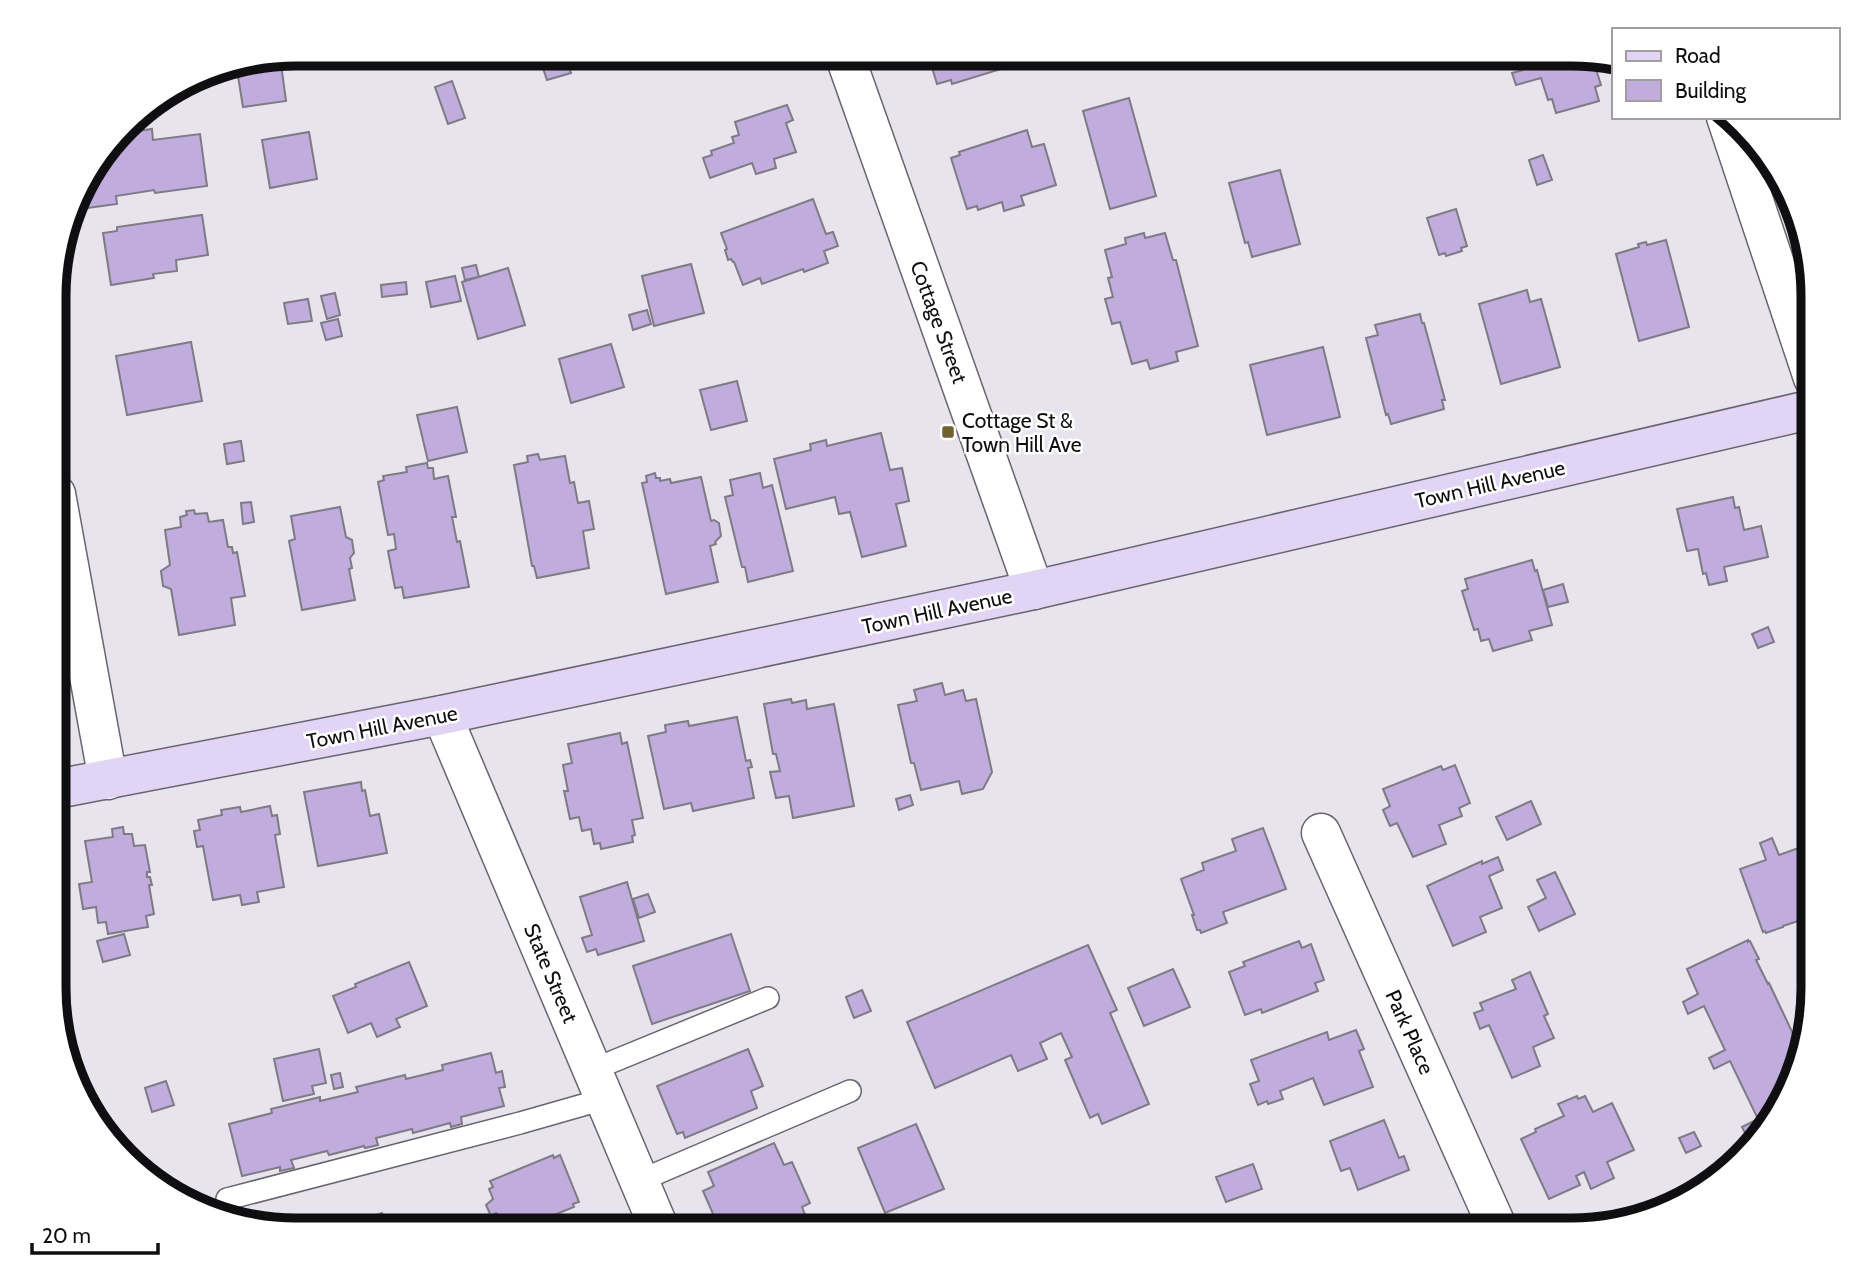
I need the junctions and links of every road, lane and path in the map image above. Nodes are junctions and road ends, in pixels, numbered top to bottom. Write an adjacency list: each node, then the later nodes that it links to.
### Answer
1 (848, 66): 6 (street, Cottage Street)
2 (1731, 132): 3 (street)
3 (1801, 341)
4 (1801, 412): 6 (street, Town Hill Avenue)
5 (66, 551): 8 (street)
6 (1034, 590): 7 (street, Town Hill Avenue)
7 (442, 715): 8 (street, Town Hill Avenue); 12 (street, State Street)
8 (108, 780): 9 (street, Town Hill Avenue)
9 (67, 787)
10 (1321, 834): 17 (street, Park Place)
11 (768, 998): 12 (lane)
12 (598, 1084): 14 (street, State Street); 15 (lane)
13 (850, 1091): 14 (lane)
14 (639, 1181): 16 (street, State Street)
15 (227, 1199)
16 (655, 1218)
17 (1493, 1218)

